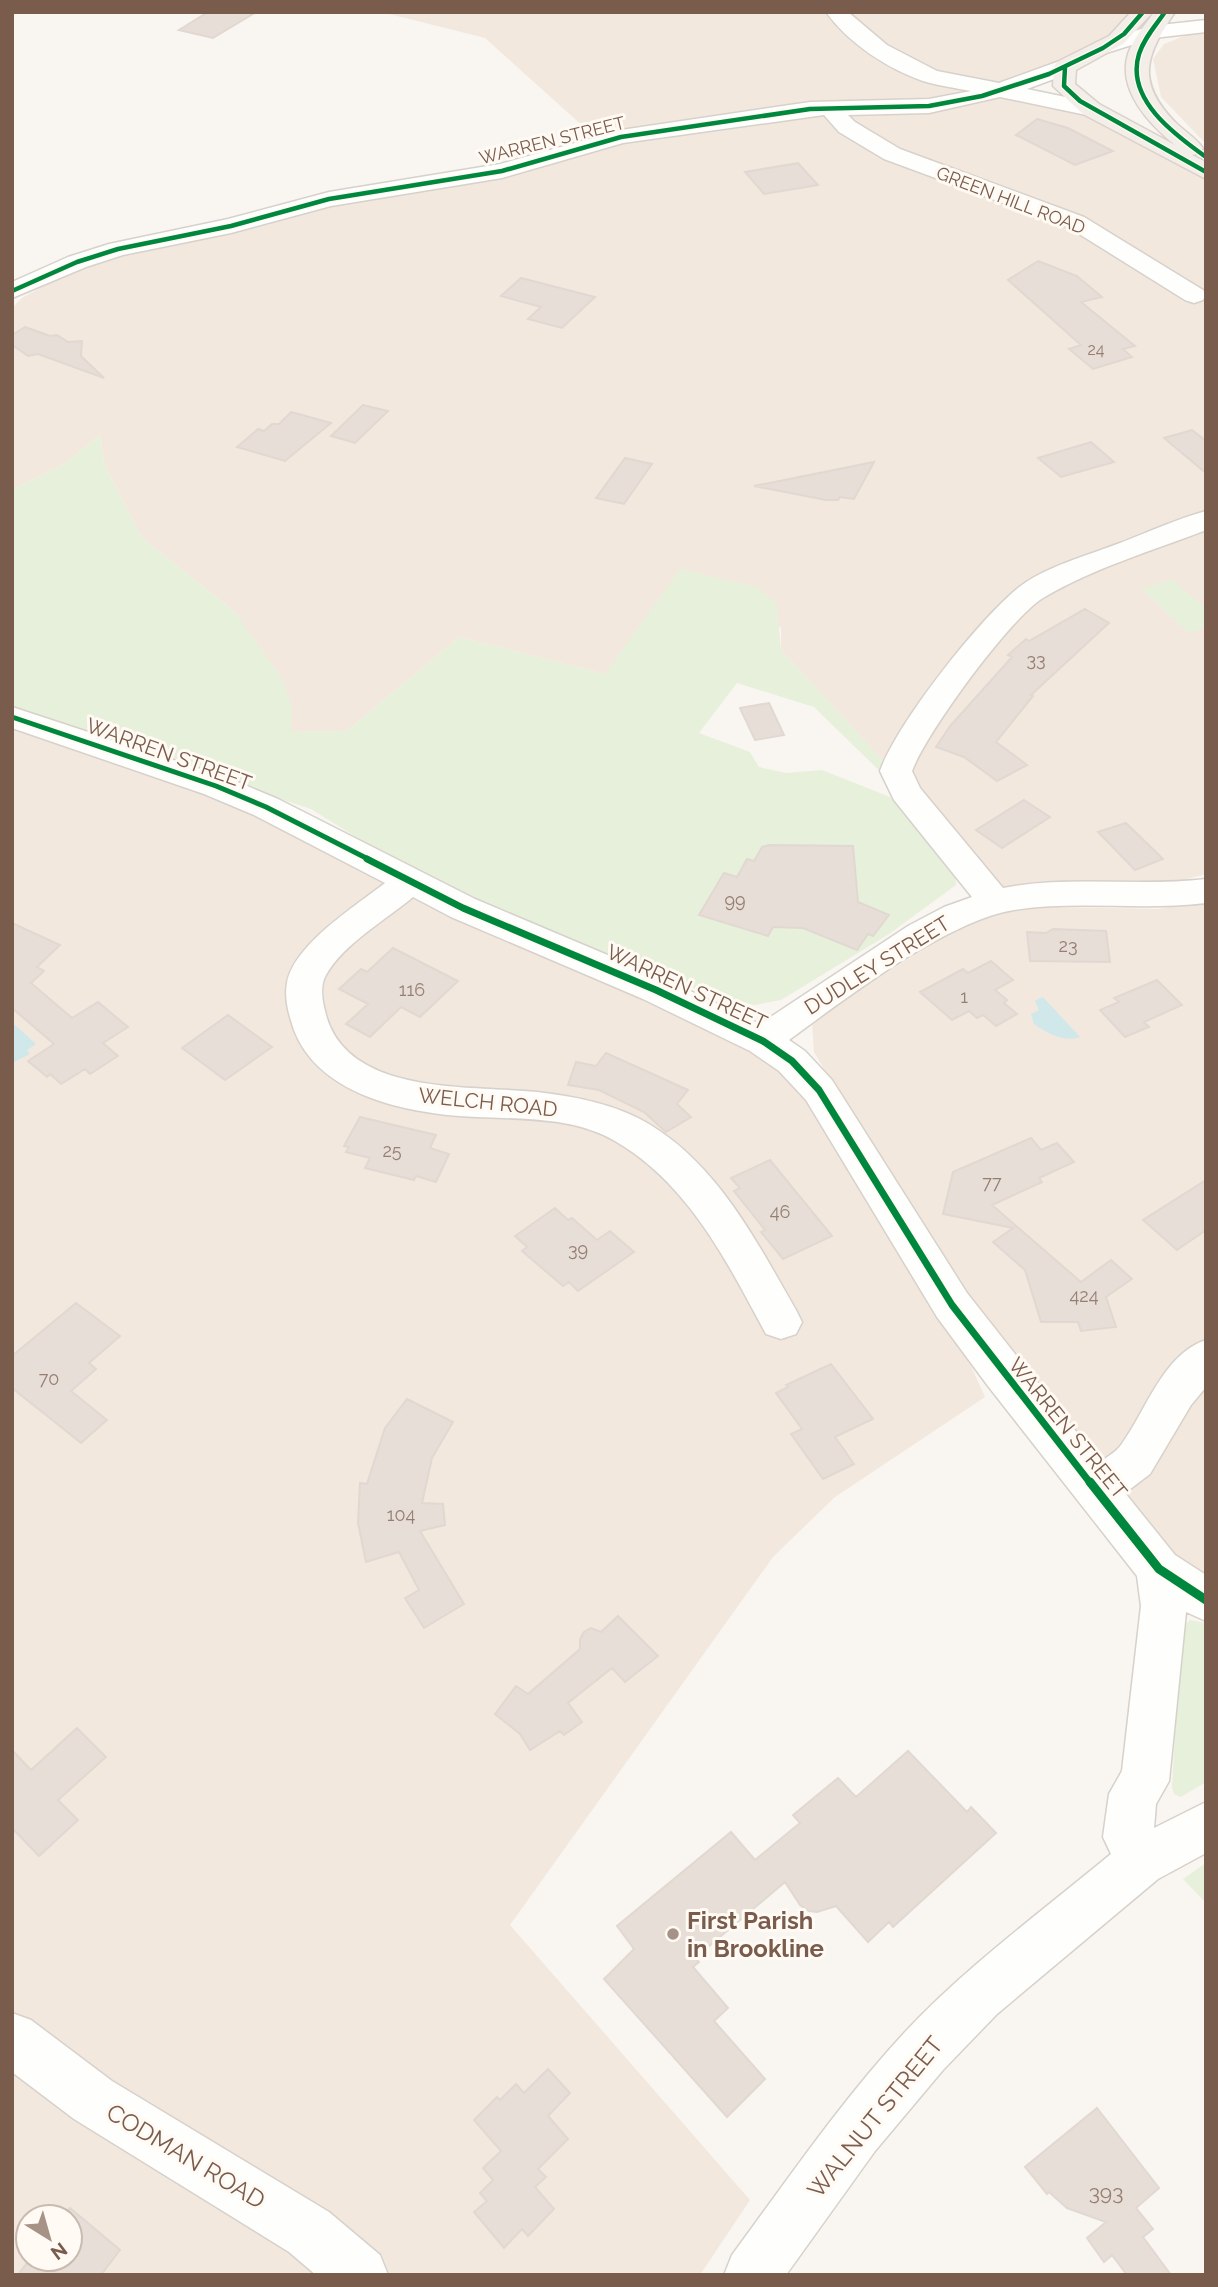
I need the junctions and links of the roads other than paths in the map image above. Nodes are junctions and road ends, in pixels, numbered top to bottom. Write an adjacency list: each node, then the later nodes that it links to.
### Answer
1 (836, 12): 8 (street)
2 (1165, 12): 3 (main road)
3 (1147, 22): 4 (street); 5 (street); 7 (main road)
4 (1206, 26)
5 (1095, 52): 6 (main road); 7 (main road)
6 (1065, 67): 8 (street, WARREN STREET); 11 (main road)
7 (1138, 71): 10 (main road)
8 (998, 91): 9 (street, WARREN STREET); 11 (street)
9 (829, 107): 14 (street, WARREN STREET); 15 (street, GREEN HILL ROAD)
10 (1153, 110): 11 (main road); 12 (main road)
11 (1099, 113): 13 (main road)
12 (1206, 157)
13 (1206, 172)
14 (12, 291)
15 (1194, 295)
16 (1206, 520): 20 (street)
17 (12, 717): 18 (street, WARREN STREET)
18 (408, 883): 21 (street, WARREN STREET); 22 (street, WELCH ROAD)
19 (1201, 898): 20 (street, DUDLEY STREET)
20 (995, 902): 21 (street, DUDLEY STREET)
21 (763, 1041): 24 (street, WARREN STREET)
22 (781, 1322)
23 (1206, 1357): 24 (street)
24 (1096, 1489): 25 (street, WARREN STREET)
25 (1158, 1569): 26 (street, WARREN STREET); 28 (street, WALNUT STREET)
26 (1206, 1600)
27 (1206, 1826): 28 (street, WALNUT STREET)
28 (1140, 1863): 31 (street, WALNUT STREET)
29 (12, 2039): 30 (street, CODMAN ROAD)
30 (360, 2275)
31 (752, 2275)

